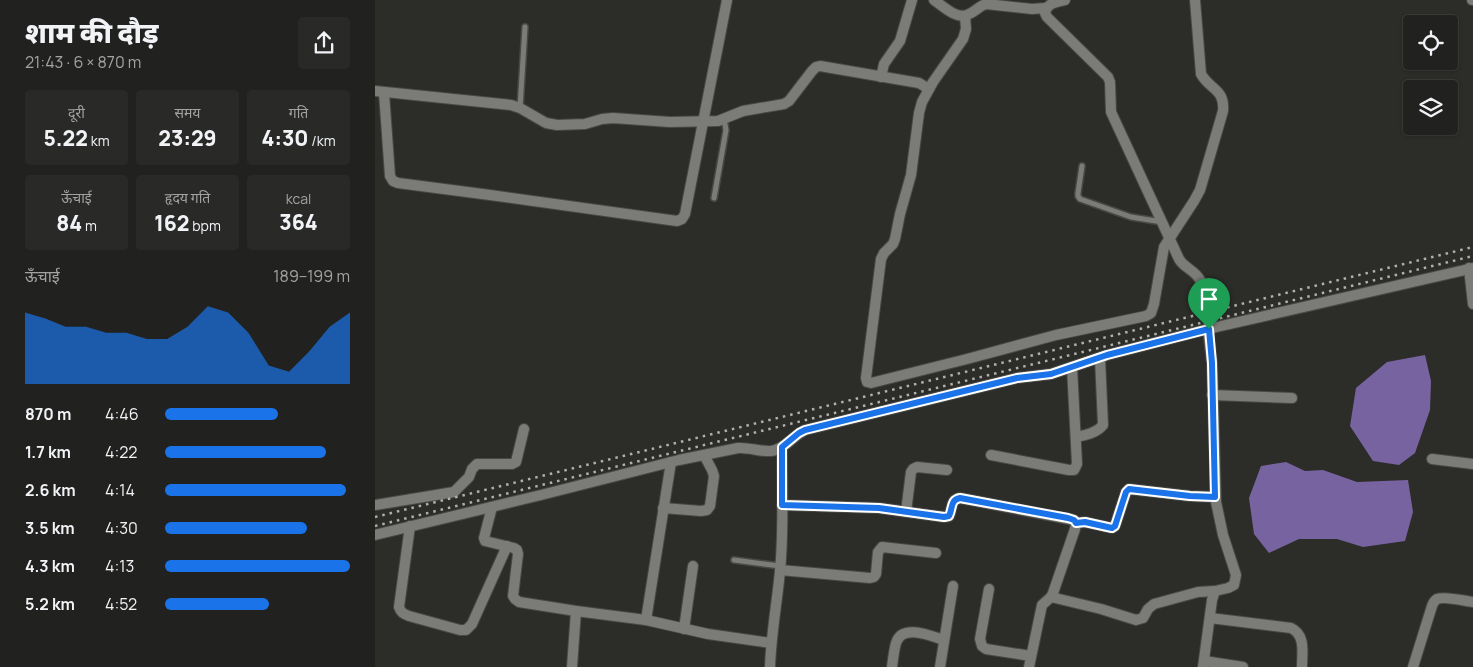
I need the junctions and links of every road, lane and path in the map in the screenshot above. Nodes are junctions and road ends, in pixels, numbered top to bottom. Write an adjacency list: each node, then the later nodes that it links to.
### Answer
1 (727, 0): 15 (street)
2 (911, 0): 10 (street)
3 (934, 0): 8 (street)
4 (1065, 0): 7 (street)
5 (1195, 0): 19 (street)
6 (980, 3): 7 (street); 8 (street)
7 (1045, 8): 18 (street)
8 (965, 16): 11 (street)
9 (525, 27): 13 (lane)
10 (881, 77): 11 (street); 14 (street)
11 (929, 89): 19 (street)
12 (380, 92): 13 (street); 15 (street)
13 (520, 108): 15 (street)
14 (724, 119): 15 (street); 17 (lane)
15 (702, 122)
16 (1082, 166): 18 (lane)
17 (714, 198)
18 (1162, 222): 19 (street)
19 (1169, 238): 22 (street)
20 (1471, 268): 21 (street); 22 (street)
21 (1473, 304)
22 (1209, 329): 23 (street); 25 (street)
23 (1100, 358): 24 (street); 28 (street)
24 (1072, 367): 28 (street); 29 (street)
25 (1213, 394): 26 (street); 36 (street)
26 (1292, 398)
27 (524, 429): 37 (street)
28 (1076, 437): 31 (street)
29 (782, 447): 30 (street); 38 (street)
30 (704, 455): 33 (street); 40 (street)
31 (991, 455)
32 (1433, 459): 34 (street)
33 (671, 462): 39 (street); 40 (street)
34 (1473, 464)
35 (947, 470): 41 (street)
36 (1215, 497): 42 (street); 52 (street)
37 (375, 505)
38 (782, 505): 41 (street); 49 (street)
39 (491, 507): 43 (street); 45 (street)
40 (663, 508): 57 (street)
41 (906, 512): 42 (street)
42 (1076, 523): 53 (street)
43 (410, 526): 44 (street); 45 (street)
44 (375, 535)
45 (507, 546): 55 (street)
46 (936, 553): 49 (street)
47 (734, 560): 49 (lane)
48 (693, 566): 58 (street)
49 (780, 568): 60 (street)
50 (953, 586): 59 (street)
51 (989, 589): 61 (street)
52 (1215, 591): 53 (street); 56 (street)
53 (1051, 597): 61 (street)
54 (1473, 602): 69 (street)
55 (576, 611): 57 (street); 63 (street)
56 (1210, 618): 62 (street); 68 (street)
57 (646, 620): 58 (street)
58 (684, 629): 60 (street)
59 (944, 640): 65 (street); 66 (street)
60 (771, 642): 64 (street)
61 (1030, 662)
62 (1203, 664): 67 (street)
63 (572, 667)
64 (770, 667)
65 (892, 667)
66 (940, 667)
67 (1243, 667)
68 (1302, 667)
69 (1413, 667)

